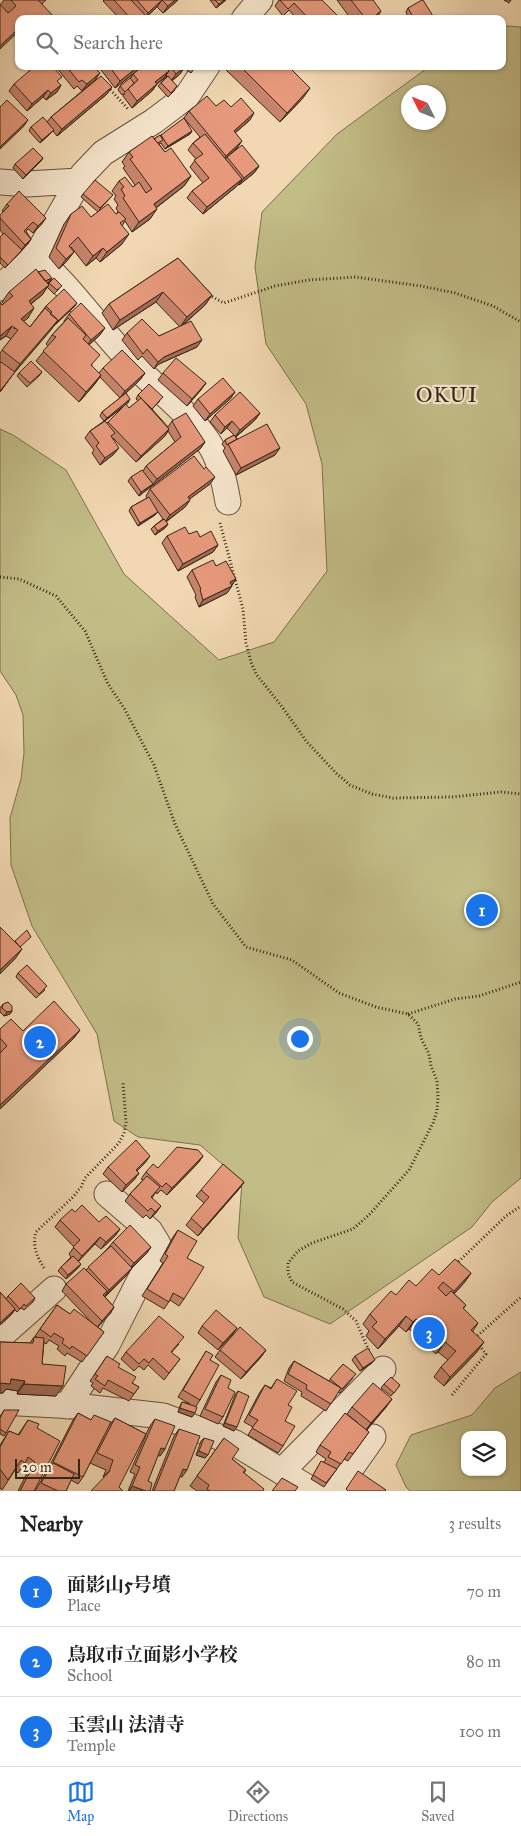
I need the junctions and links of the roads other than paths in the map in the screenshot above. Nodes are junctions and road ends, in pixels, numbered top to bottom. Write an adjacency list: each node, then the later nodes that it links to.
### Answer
1 (260, 0): 2 (street)
2 (247, 15)
3 (203, 70): 4 (street)
4 (79, 181): 5 (street); 6 (street)
5 (0, 182)
6 (35, 256): 7 (street); 8 (street)
7 (0, 288)
8 (228, 502)
9 (107, 1194): 14 (street)
10 (54, 1289): 11 (street)
11 (0, 1337)
12 (383, 1369): 16 (street)
13 (0, 1402): 14 (street)
14 (67, 1406): 16 (street)
15 (373, 1437): 18 (street)
16 (282, 1471): 17 (street)
17 (313, 1491)
18 (335, 1491)

